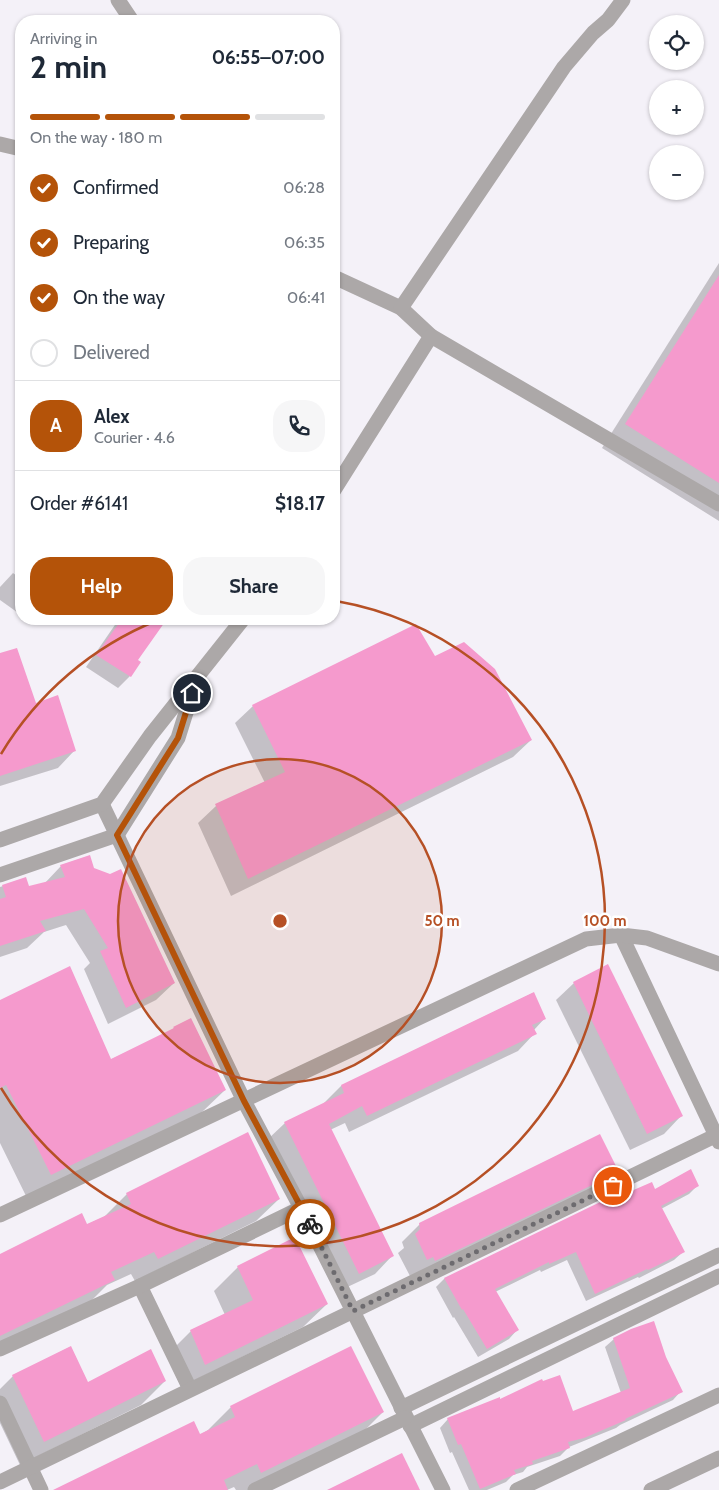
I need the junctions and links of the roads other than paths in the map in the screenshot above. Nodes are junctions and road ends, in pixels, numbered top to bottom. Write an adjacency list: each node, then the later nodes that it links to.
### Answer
1 (118, 0): 3 (street)
2 (623, 0): 7 (street)
3 (128, 15)
4 (0, 144): 5 (street)
5 (15, 148)
6 (340, 280): 7 (street)
7 (402, 308): 8 (street)
8 (431, 336): 9 (street); 10 (street)
9 (340, 480)
10 (719, 504)
11 (238, 625): 12 (street)
12 (197, 679): 13 (street); 14 (street)
13 (102, 804): 14 (street); 15 (street)
14 (117, 835): 16 (street); 19 (street)
15 (0, 840)
16 (0, 875)
17 (621, 935): 18 (street); 19 (street); 20 (street)
18 (719, 964)
19 (244, 1101): 21 (street); 22 (street)
20 (718, 1137): 26 (street)
21 (301, 1208): 25 (street); 26 (street)
22 (0, 1215)
23 (719, 1255): 31 (street)
24 (719, 1276): 31 (street)
25 (140, 1286): 27 (street); 28 (street)
26 (353, 1311): 28 (street); 31 (street)
27 (0, 1349)
28 (190, 1389): 33 (street)
29 (719, 1395): 38 (street)
30 (0, 1403): 33 (street)
31 (405, 1417): 36 (street); 37 (street)
32 (719, 1458): 39 (street)
33 (31, 1468): 34 (street); 35 (street)
34 (0, 1482)
35 (41, 1490)
36 (255, 1490)
37 (443, 1490)
38 (517, 1490)
39 (651, 1490)

